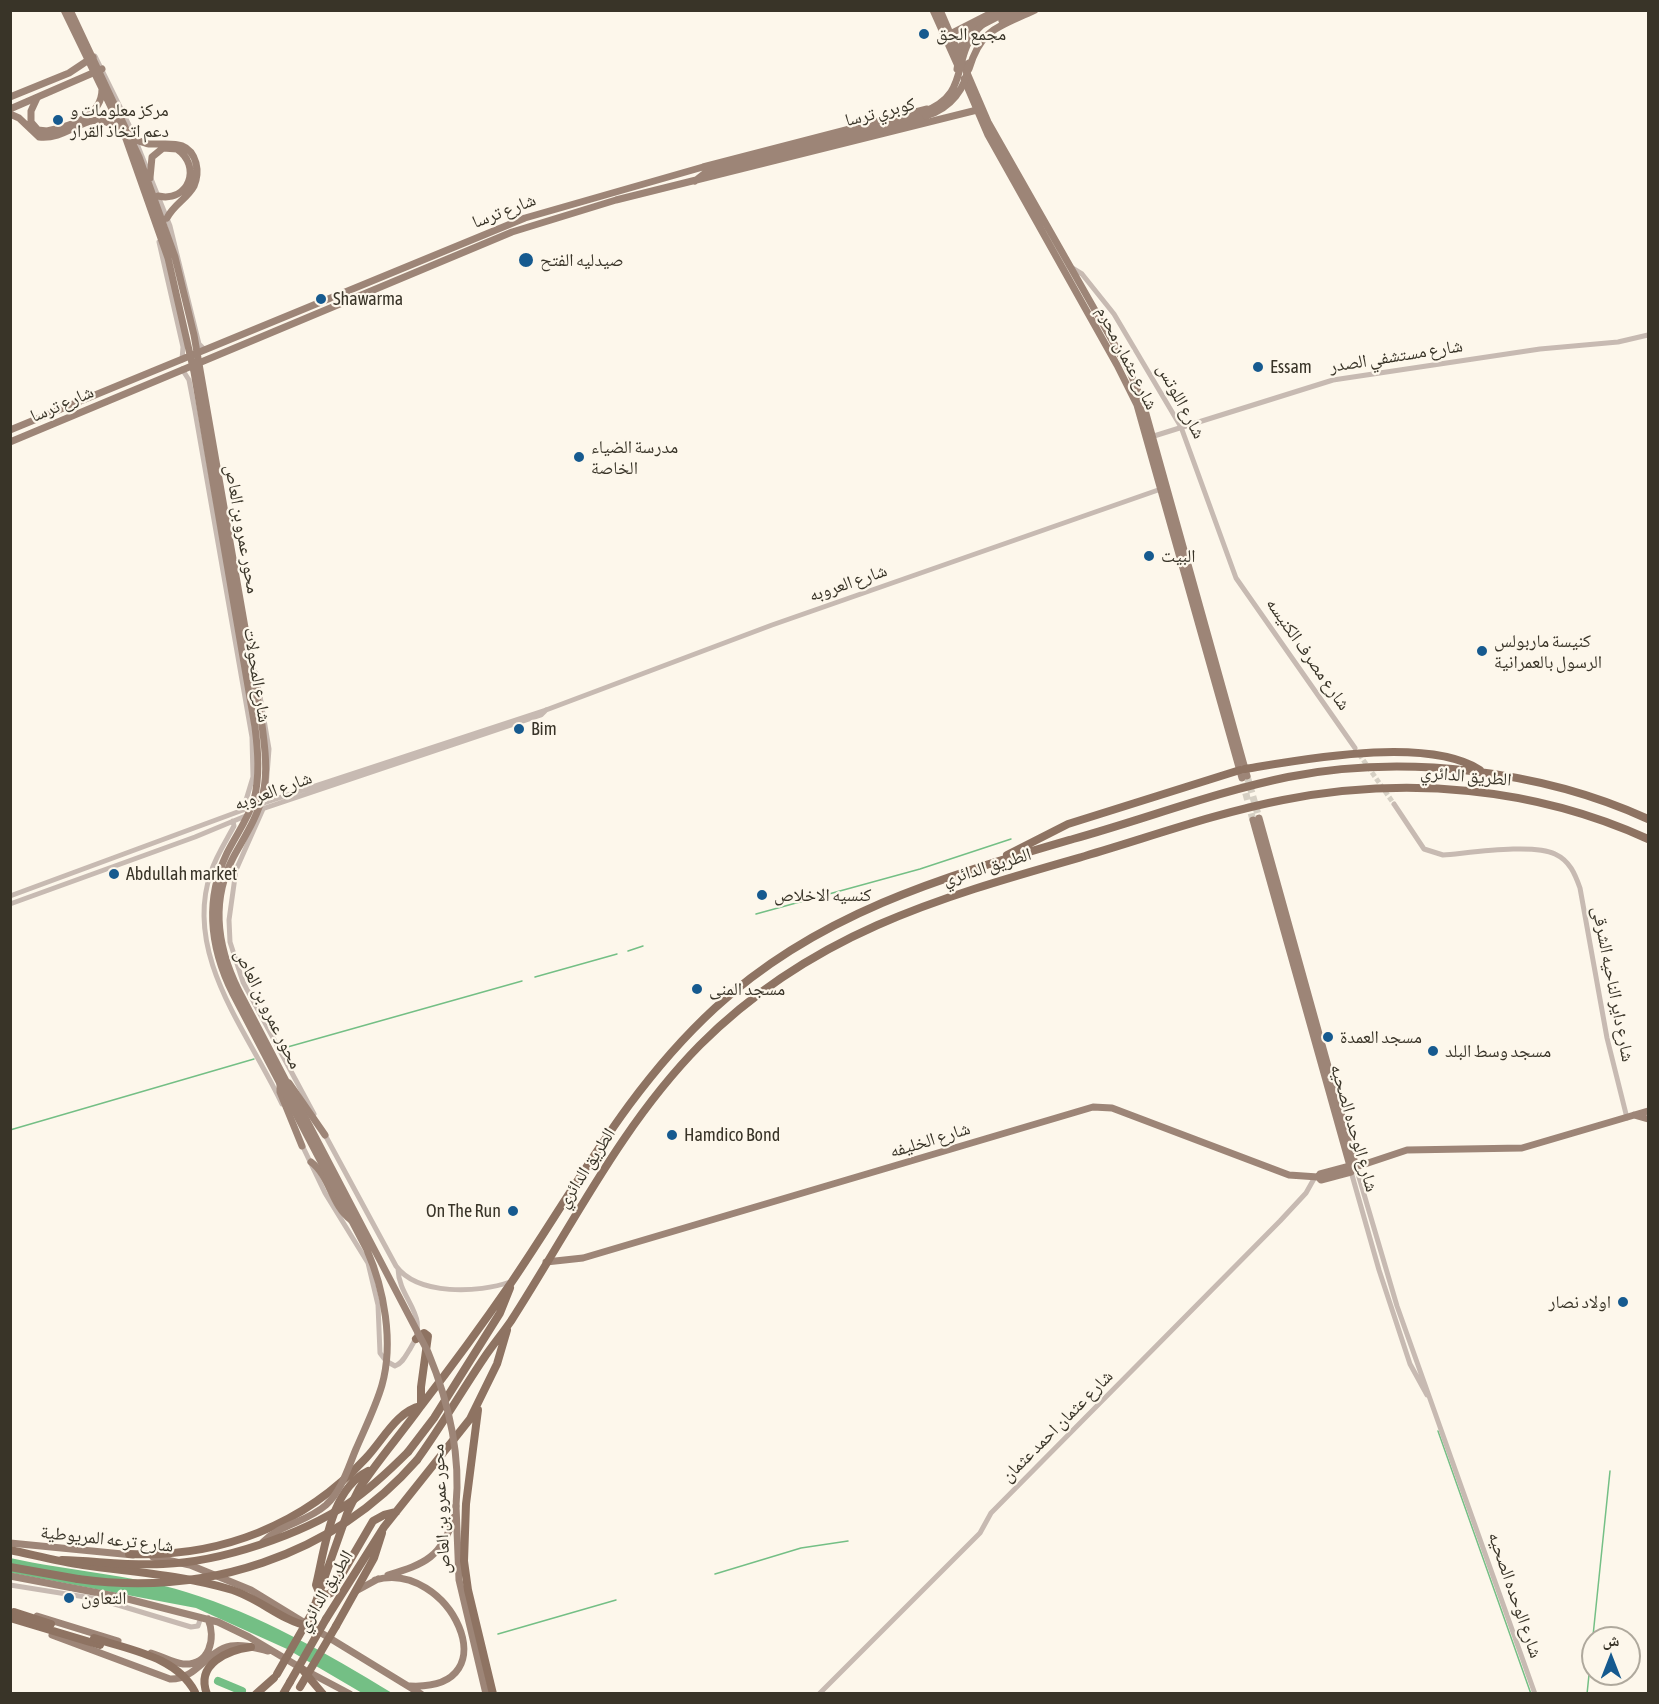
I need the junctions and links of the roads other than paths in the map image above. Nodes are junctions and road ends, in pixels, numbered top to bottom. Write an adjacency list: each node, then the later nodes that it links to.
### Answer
1 (64, 10): 17 (main road, محور عمرو بن العاص, bridge)
2 (70, 10): 24 (main road, محور عمرو بن العاص, bridge)
3 (933, 10): 10 (main road, شارع عثمان محرم)
4 (940, 10): 10 (main road, شارع عثمان محرم)
5 (997, 10): 9 (main road)
6 (1011, 10): 9 (main road, كوبري ترسا)
7 (1023, 10): 9 (main road, كوبري ترسا)
8 (1035, 10): 16 (main road)
9 (982, 25): 10 (main road); 11 (main road, شارع ترسا); 23 (main road, كوبري ترسا, bridge)
10 (948, 35): 11 (main road, شارع عثمان محرم); 13 (main road, شارع عثمان محرم)
11 (959, 55): 13 (main road, شارع ترسا); 16 (main road, شارع عثمان محرم)
12 (95, 56): 14 (street); 18 (main road)
13 (958, 65): 21 (main road, شارع عثمان محرم); 25 (main road, شارع ترسا)
14 (102, 69): 15 (main road); 28 (street)
15 (93, 73): 19 (main road); 37 (street)
16 (968, 74): 34 (main road, شارع عثمان محرم)
17 (102, 86): 19 (main road, bridge); 24 (main road, محور عمرو بن العاص, bridge)
18 (10, 97)
19 (37, 98): 20 (main road)
20 (10, 109)
21 (977, 110): 26 (main road, شارع ترسا); 34 (main road, شارع عثمان محرم)
22 (10, 114): 24 (main road, bridge)
23 (924, 114): 25 (main road, كوبري ترسا); 26 (main road, كوبري ترسا)
24 (128, 137): 27 (main road, محور عمرو بن العاص, bridge); 32 (main road, bridge); 71 (main road, محور عمرو بن العاص, bridge)
25 (806, 139): 29 (main road, شارع ترسا)
26 (695, 181): 30 (main road, شارع ترسا)
27 (150, 184): 28 (main road, bridge); 71 (main road, محور عمرو بن العاص, bridge)
28 (158, 196): 32 (street)
29 (564, 206): 30 (main road); 31 (main road, شارع ترسا)
30 (568, 215): 33 (main road, شارع ترسا)
31 (532, 216): 33 (main road); 38 (main road, شارع ترسا)
32 (167, 218): 36 (street)
33 (537, 224): 40 (main road, شارع ترسا)
34 (1065, 266): 44 (street, شارع اللوتس); 46 (main road, شارع عثمان محرم); 48 (main road, شارع عثمان محرم)
35 (1648, 335): 44 (street, شارع مستشفي الصدر)
36 (199, 342): 37 (street); 38 (street)
37 (183, 347): 39 (street)
38 (205, 350): 39 (main road, شارع ترسا)
39 (182, 360): 45 (main road, شارع ترسا)
40 (206, 360): 41 (main road, شارع ترسا); 42 (street, شارع المحولات)
41 (182, 369): 43 (street, شارع المحولات); 47 (main road, شارع ترسا)
42 (204, 375): 43 (street); 50 (street, شارع المحولات)
43 (189, 380): 51 (street, شارع المحولات)
44 (1181, 427): 46 (street, شارع مستشفي الصدر); 49 (street, شارع اللوتس)
45 (10, 430)
46 (1154, 436): 55 (main road, شارع عثمان محرم)
47 (10, 442)
48 (1161, 489): 52 (street, شارع العروبه); 55 (main road, شارع عثمان محرم)
49 (1236, 578): 53 (street, شارع مصرف الكنيسه)
50 (247, 629): 51 (street); 57 (street, شارع المحولات)
51 (235, 632): 56 (street, شارع المحولات)
52 (546, 710): 57 (street, شارع العروبه); 59 (street, شارع العروبه)
53 (1355, 748)
54 (1483, 772): 55 (highway); 62 (highway, الطريق الدائري); 68 (highway, الطريق الدائري)
55 (1244, 773): 68 (highway)
56 (248, 798): 57 (street); 60 (street, شارع المحولات)
57 (266, 799): 60 (street, شارع العروبه)
58 (1394, 804): 73 (street, شارع داير الناحيه الشرقى)
59 (263, 809): 63 (street, شارع العروبه); 64 (street)
60 (243, 810): 65 (street, شارع العروبه)
61 (1256, 819): 78 (main road, شارع الوحده الصحيه)
62 (1648, 819)
63 (234, 824): 64 (street); 67 (street, شارع العروبه); 76 (street)
64 (254, 832): 75 (street)
65 (175, 837): 67 (street); 69 (street, شارع العروبه)
66 (1648, 839): 81 (highway, الطريق الدائري)
67 (178, 844): 70 (street, شارع العروبه)
68 (999, 860): 83 (highway, الطريق الدائري)
69 (10, 896)
70 (10, 904)
71 (284, 1083): 75 (main road); 76 (main road); 80 (main road, محور عمرو بن العاص, bridge); 88 (main road, محور عمرو بن العاص, bridge)
72 (1648, 1111): 73 (main road, شارع الخليفه)
73 (1629, 1116): 74 (main road); 78 (main road, شارع الخليفه)
74 (1648, 1119)
75 (325, 1135): 82 (street)
76 (302, 1146): 77 (street)
77 (311, 1162): 80 (main road); 85 (street)
78 (1353, 1168): 79 (main road, شارع الخليفه); 126 (street, شارع الوحده الصحيه)
79 (1316, 1177): 81 (main road, شارع الخليفه); 125 (street, شارع عثمان احمد عثمان)
80 (351, 1220): 91 (main road, محور عمرو بن العاص, bridge)
81 (546, 1262): 84 (highway, الطريق الدائري)
82 (398, 1269): 83 (street); 85 (street)
83 (512, 1282): 87 (highway, الطريق الدائري); 91 (highway, الطريق الدائري, bridge)
84 (509, 1325): 86 (highway, الطريق الدائري); 96 (highway, الطريق الدائري, bridge)
85 (416, 1339): 87 (highway)
86 (481, 1399): 89 (highway, الطريق الدائري); 124 (highway)
87 (421, 1406): 94 (highway); 103 (highway, الطريق الدائري)
88 (456, 1506): 98 (main road); 123 (main road, محور عمرو بن العاص)
89 (396, 1512): 90 (highway, الطريق الدائري); 103 (highway)
90 (384, 1527): 102 (highway); 119 (highway, الطريق الدائري, bridge)
91 (263, 1542): 95 (highway, الطريق الدائري, bridge)
92 (10, 1543): 94 (main road, شارع ترعه المريوطية)
93 (10, 1550): 95 (highway, الطريق الدائري)
94 (129, 1554): 106 (main road, شارع ترعه المريوطية)
95 (62, 1560): 106 (highway, bridge)
96 (10, 1568)
97 (10, 1576): 100 (main road)
98 (375, 1581): 102 (main road); 113 (main road)
99 (10, 1585): 100 (street)
100 (66, 1590): 101 (main road)
101 (75, 1591): 105 (main road); 105 (street)
102 (356, 1591): 114 (highway, bridge)
103 (320, 1594): 111 (highway, الطريق الدائري, bridge)
104 (11, 1615): 109 (main road); 112 (main road); 115 (highway, bridge)
105 (204, 1618): 108 (main road); 109 (main road)
106 (308, 1626): 113 (main road, شارع ترعه المريوطية)
107 (251, 1647): 108 (main road); 112 (main road); 116 (highway)
108 (275, 1653): 110 (main road)
109 (178, 1663): 112 (main road)
110 (301, 1668): 120 (highway); 121 (main road)
111 (276, 1676): 117 (highway); 118 (highway, الطريق الدائري)
112 (170, 1679)
113 (408, 1686): 122 (main road, شارع ترعه المريوطية)
114 (299, 1690)
115 (194, 1693)
116 (207, 1694)
117 (256, 1694)
118 (265, 1694)
119 (283, 1694)
120 (322, 1694)
121 (350, 1694)
122 (421, 1694)
123 (486, 1694)
124 (493, 1694)
125 (819, 1694)
126 (1535, 1694)

